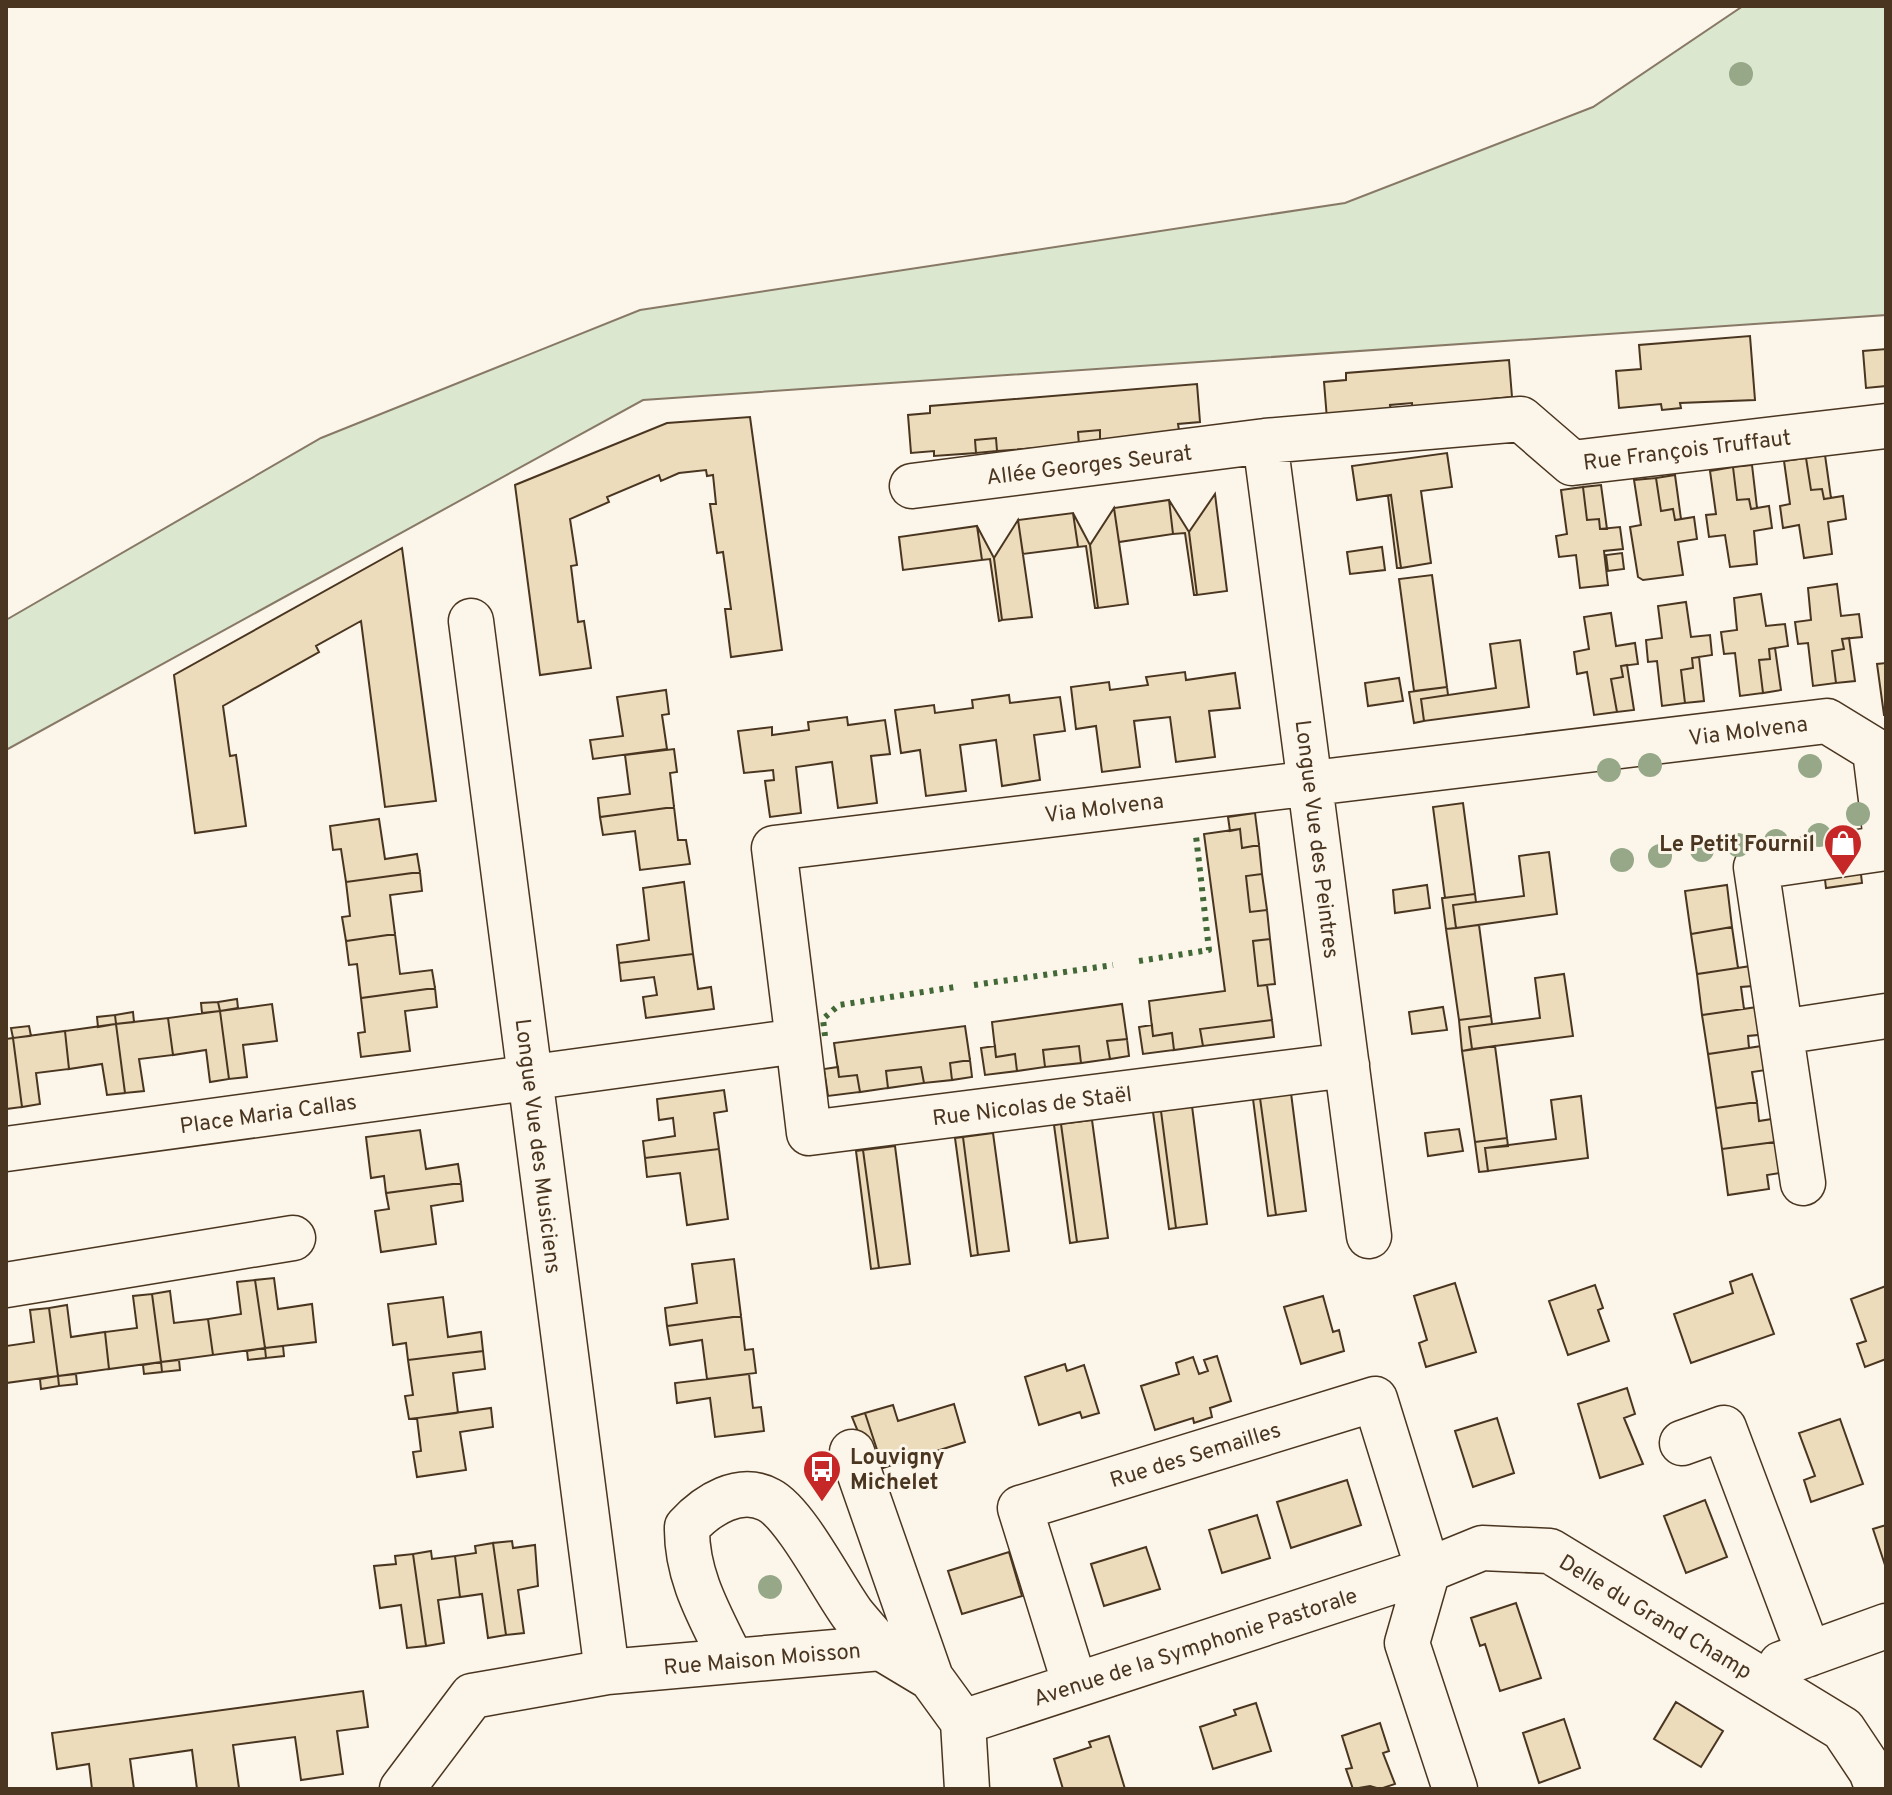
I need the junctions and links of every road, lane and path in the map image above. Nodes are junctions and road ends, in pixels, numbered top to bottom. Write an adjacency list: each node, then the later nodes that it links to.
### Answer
1 (1886, 426): 2 (street, Rue François Truffaut)
2 (1265, 441): 3 (street, Allée Georges Seurat); 6 (street, Longue Vue des Peintres)
3 (912, 486)
4 (471, 621): 13 (street, Longue Vue des Musiciens)
5 (1881, 754): 6 (street, Via Molvena); 7 (street)
6 (1310, 782): 11 (street, Via Molvena); 12 (street, Longue Vue des Peintres)
7 (1886, 840)
8 (1886, 848): 10 (street)
9 (1886, 1016): 10 (street)
10 (1781, 1032): 15 (street)
11 (798, 1041): 12 (street, Rue Nicolas de Staël); 13 (street)
12 (1347, 1065): 16 (street, Longue Vue des Peintres)
13 (531, 1077): 14 (street, Place Maria Callas); 26 (street, Longue Vue des Musiciens)
14 (6, 1149)
15 (1803, 1183)
16 (1369, 1236)
17 (293, 1238): 18 (street)
18 (6, 1284)
19 (1682, 1443): 24 (street)
20 (852, 1452): 28 (street)
21 (1428, 1570): 27 (street, Delle du Grand Champ); 29 (street, Avenue de la Symphonie Pastorale); 29 (street, Rue des Semailles); 33 (street)
22 (1886, 1626): 24 (street)
23 (881, 1648): 25 (street, Rue Maison Moisson); 25 (street); 28 (street, Rue Maison Moisson)
24 (1809, 1654): 27 (street)
25 (731, 1659): 26 (street, Rue Maison Moisson)
26 (607, 1672): 31 (street, Rue Maison Moisson)
27 (1752, 1674): 34 (street, Delle du Grand Champ)
28 (931, 1678): 30 (street, Rue Maison Moisson)
29 (1075, 1685): 30 (street, Avenue de la Symphonie Pastorale)
30 (963, 1722): 32 (street)
31 (402, 1789)
32 (967, 1789)
33 (1455, 1789)
34 (1878, 1789)

